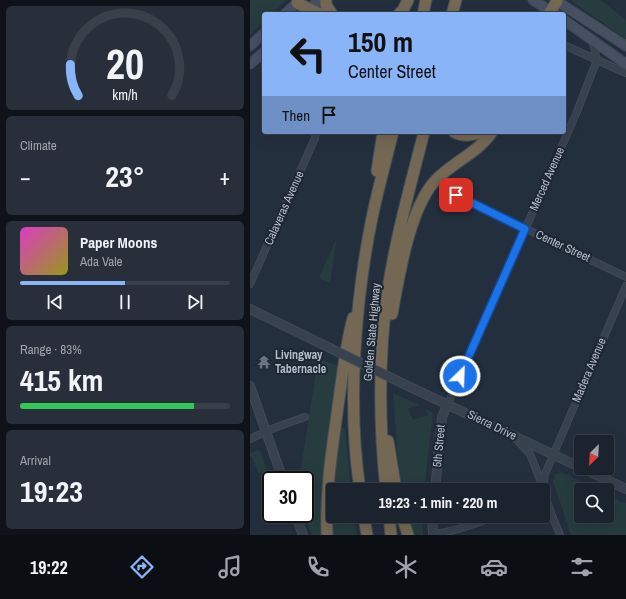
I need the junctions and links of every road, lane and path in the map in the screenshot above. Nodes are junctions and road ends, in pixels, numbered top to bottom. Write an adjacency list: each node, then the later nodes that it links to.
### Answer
1 (320, 0): 11 (main road)
2 (326, 0): 12 (highway)
3 (408, 0): 13 (highway)
4 (426, 0): 14 (highway)
5 (456, 0): 15 (highway)
6 (533, 0): 16 (main road)
7 (298, 1): 9 (main road); 10 (highway)
8 (556, 1): 17 (highway); 23 (main road)
9 (287, 12)
10 (308, 12)
11 (310, 12)
12 (331, 12)
13 (401, 12)
14 (423, 12)
15 (454, 12)
16 (550, 12)
17 (551, 12)
18 (566, 21): 20 (main road)
19 (262, 36): 21 (main road)
20 (592, 39): 25 (street); 27 (main road)
21 (250, 46)
22 (566, 46): 25 (street)
23 (626, 46)
24 (262, 54): 26 (main road)
25 (597, 60): 27 (street); 37 (street, Merced Avenue)
26 (250, 64)
27 (626, 71)
28 (316, 134): 39 (street, Calaveras Avenue)
29 (383, 134): 36 (highway)
30 (393, 134): 36 (highway, Golden State Highway)
31 (424, 134): 43 (highway, Golden State Highway)
32 (460, 134): 33 (highway)
33 (474, 134)
34 (490, 134): 43 (highway)
35 (456, 195): 37 (street, Center Street)
36 (372, 218): 41 (highway, Golden State Highway)
37 (525, 229): 38 (street, Center Street); 46 (street, Merced Avenue)
38 (626, 277)
39 (250, 284)
40 (626, 286): 51 (street, Madera Avenue)
41 (360, 293): 53 (highway, Golden State Highway); 68 (highway)
42 (250, 309): 46 (street, Sierra Drive, bridge)
43 (381, 364): 45 (highway, Golden State Highway)
44 (250, 386): 48 (street)
45 (380, 390): 54 (highway, Golden State Highway); 55 (highway)
46 (448, 404): 49 (street, Sierra Drive); 56 (street, 5th Street)
47 (305, 417): 48 (street)
48 (266, 432): 50 (street); 52 (street)
49 (512, 435): 51 (street, Sierra Drive); 57 (street)
50 (250, 439)
51 (553, 455): 58 (street, Madera Avenue); 59 (street, Sierra Drive)
52 (280, 471)
53 (359, 483)
54 (385, 483)
55 (395, 483)
56 (436, 483)
57 (541, 483)
58 (544, 483)
59 (626, 489)
60 (550, 511): 73 (street)
61 (298, 523): 67 (street)
62 (365, 523): 69 (highway)
63 (390, 523): 70 (highway)
64 (404, 523): 71 (highway)
65 (432, 523): 72 (street)
66 (477, 523): 72 (street)
67 (303, 535)
68 (327, 535)
69 (367, 535)
70 (391, 535)
71 (408, 535)
72 (432, 535)
73 (560, 535)

